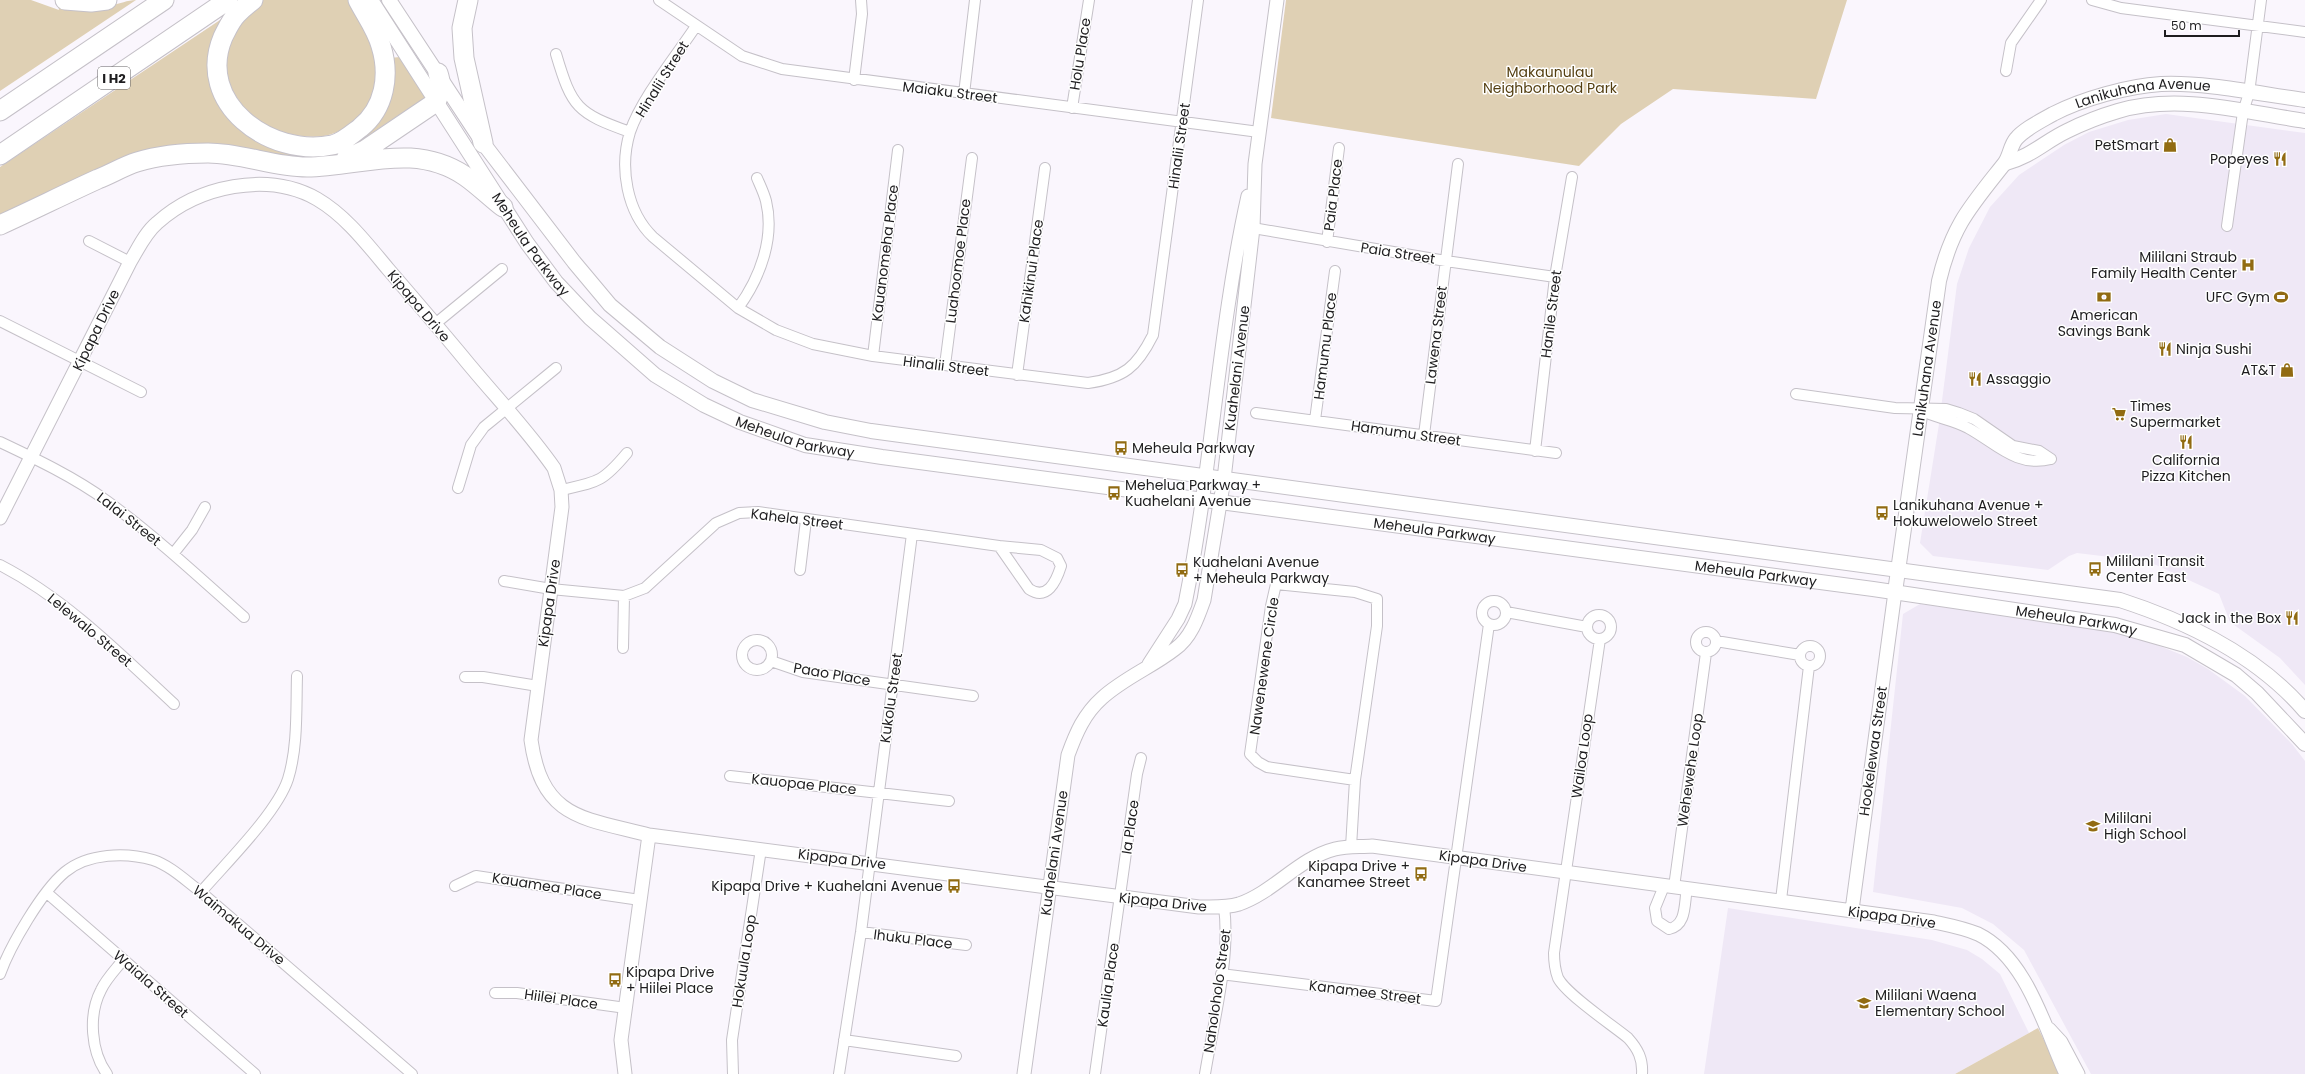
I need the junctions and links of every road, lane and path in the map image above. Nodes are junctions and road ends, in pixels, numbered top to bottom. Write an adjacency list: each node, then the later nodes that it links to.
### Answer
1 (65, 0): 2 (highway)
2 (106, 0)
3 (164, 0): 31 (highway, I H2)
4 (228, 0): 40 (highway, I H2)
5 (253, 0): 6 (highway)
6 (358, 0)
7 (370, 0): 29 (main road, Meheula Parkway)
8 (389, 0): 24 (main road, Meheula Parkway)
9 (468, 0): 37 (highway)
10 (659, 0): 19 (street, Maiaku Street)
11 (861, 0): 25 (street)
12 (975, 0): 27 (street)
13 (1089, 0): 30 (street, Holu Place)
14 (1198, 0): 34 (street, Hinalii Street)
15 (1277, 0): 36 (street, Kuahelani Avenue)
16 (2042, 0): 23 (street)
17 (2092, 0): 20 (street)
18 (2261, 0): 20 (street)
19 (696, 26): 25 (street, Maiaku Street); 35 (street, Hinalii Street)
20 (2258, 26): 21 (street); 26 (street)
21 (2305, 32)
22 (556, 54): 35 (street)
23 (2006, 71)
24 (438, 73): 29 (highway); 37 (main road, Meheula Parkway)
25 (854, 80): 27 (street, Maiaku Street)
26 (2249, 93): 28 (main road, Lanikuhana Avenue); 32 (street); 42 (main road, Lanikuhana Avenue)
27 (964, 94): 30 (street, Maiaku Street)
28 (2305, 100)
29 (436, 102): 44 (highway); 48 (main road, Meheula Parkway)
30 (1072, 108): 34 (street, Maiaku Street)
31 (0, 111)
32 (2243, 112): 33 (main road, Lanikuhana Avenue); 42 (main road, Lanikuhana Avenue); 50 (street)
33 (2305, 121)
34 (1182, 123): 36 (street, Maiaku Street); 66 (street, Hinalii Street)
35 (630, 132): 59 (street, Hinalii Street)
36 (1259, 132): 51 (street, Kuahelani Avenue)
37 (483, 143): 79 (main road, Meheula Parkway)
38 (1339, 148): 53 (street, Paia Place)
39 (898, 150): 62 (street, Kauanomeha Place)
40 (0, 155)
41 (972, 158): 64 (street, Luahoomoe Place)
42 (2006, 163): 70 (main road, Lanikuhana Avenue)
43 (1458, 164): 55 (street, Lawena Street)
44 (323, 166): 48 (highway); 49 (highway)
45 (1045, 168): 66 (street, Kahikinui Place)
46 (1572, 177): 58 (street, Hanile Street)
47 (757, 178): 59 (street)
48 (503, 206): 83 (main road, Meheula Parkway)
49 (0, 225)
50 (2227, 226)
51 (1247, 227): 53 (street, Paia Street); 79 (street, Kuahelani Avenue); 80 (street, Kuahelani Avenue)
52 (89, 241): 54 (street)
53 (1327, 242): 55 (street, Paia Street)
54 (130, 262): 61 (street, Kipapa Drive); 63 (street, Kipapa Drive)
55 (1446, 262): 58 (street, Paia Street); 73 (street, Lawena Street)
56 (502, 269): 61 (street)
57 (1335, 271): 72 (street, Hamumu Place)
58 (1555, 277): 75 (street, Hanile Street)
59 (738, 308): 62 (street, Hinalii Street)
60 (0, 321): 63 (street)
61 (436, 324): 69 (street, Kipapa Drive)
62 (873, 356): 64 (street, Hinalii Street)
63 (81, 361): 67 (street); 78 (street, Kipapa Drive)
64 (945, 365): 66 (street, Hinalii Street)
65 (556, 368): 69 (street)
66 (1017, 375)
67 (141, 392)
68 (1796, 394): 70 (street)
69 (505, 408): 81 (street); 82 (street, Kipapa Drive)
70 (1920, 410): 70 (street); 92 (main road, Lanikuhana Avenue)
71 (1256, 413): 72 (street, Hamumu Street)
72 (1316, 420): 73 (street, Hamumu Street)
73 (1424, 435): 75 (street, Hamumu Street)
74 (0, 442): 78 (street, Lalai Street)
75 (1535, 451): 77 (street, Hamumu Street)
76 (627, 453): 82 (street)
77 (1556, 454)
78 (32, 457): 86 (street, Kipapa Drive); 90 (street, Lalai Street)
79 (1205, 476): 80 (main road, Meheula Parkway); 83 (street, Kuahelani Avenue)
80 (1224, 479): 84 (street, Kuahelani Avenue); 92 (main road, Meheula Parkway)
81 (458, 488)
82 (560, 490): 95 (street, Kipapa Drive)
83 (1201, 500): 84 (main road, Meheula Parkway); 108 (street, Kuahelani Avenue)
84 (1221, 503): 96 (main road, Meheula Parkway); 108 (street, Kuahelani Avenue)
85 (205, 507): 90 (street)
86 (0, 518)
87 (806, 520): 88 (street, Kahela Street); 93 (street); 97 (street, Kahela Street)
88 (912, 534): 89 (street, Kahela Street); 112 (street, Kukolu Street)
89 (999, 546): 89 (street, Kahela Street)
90 (173, 554): 99 (street, Lalai Street)
91 (0, 565): 115 (street, Lelewalo Street)
92 (1898, 569): 96 (main road, Lanikuhana Avenue); 116 (main road, Meheula Parkway)
93 (800, 570)
94 (504, 581): 95 (street, Kahela Street)
95 (551, 589): 97 (street, Kahela Street); 113 (street, Kipapa Drive)
96 (1895, 592): 117 (main road, Meheula Parkway); 138 (street, Hookelewaa Street)
97 (624, 596): 104 (street)
98 (1506, 612): 100 (street); 100 (street); 101 (street)
99 (244, 617)
100 (1489, 624): 126 (street)
101 (1587, 627): 102 (street); 102 (street, Wailoa Loop)
102 (1600, 639): 128 (street, Wailoa Loop)
103 (1716, 641): 105 (street); 105 (street); 106 (street)
104 (623, 648)
105 (1706, 653): 130 (street, Wehewehe Loop)
106 (1800, 655): 109 (street); 109 (street)
107 (771, 661): 112 (street, Paao Place)
108 (1148, 665): 131 (street, Kuahelani Avenue)
109 (1809, 666): 136 (street)
110 (297, 676): 132 (street)
111 (465, 677): 113 (street)
112 (894, 684): 114 (street, Paao Place); 121 (street, Kukolu Street)
113 (538, 686): 123 (street, Kipapa Drive)
114 (973, 696)
115 (174, 704)
116 (2305, 711)
117 (2305, 744)
118 (1141, 758): 134 (street, Ia Place)
119 (730, 776): 121 (street, Kauopae Place)
120 (1355, 780): 120 (street, Nawenewene Circle); 124 (street, Nawenewene Circle)
121 (879, 792): 122 (street, Kauopae Place); 127 (street, Kukolu Street)
122 (949, 801)
123 (649, 835): 125 (street, Kipapa Drive); 135 (street)
124 (1351, 847): 126 (street, Kipapa Drive); 137 (street, Kipapa Drive)
125 (761, 849): 127 (street, Kipapa Drive); 153 (street, Hokuula Loop)
126 (1456, 856): 128 (street, Kipapa Drive); 143 (street, Kanamee Street)
127 (869, 862): 131 (street, Kipapa Drive); 139 (street)
128 (1565, 873): 130 (street, Kipapa Drive); 158 (street)
129 (455, 886): 135 (street, Kauamea Place)
130 (1675, 887): 136 (street, Kipapa Drive)
131 (1049, 889): 134 (street, Kipapa Drive); 155 (street, Kuahelani Avenue)
132 (201, 892): 133 (street, Waimakua Drive); 151 (street, Waimakua Drive)
133 (47, 893): 141 (street, Waiala Street); 142 (street, Waimakua Drive)
134 (1120, 897): 137 (street, Kipapa Drive); 156 (street, Kaulia Place)
135 (640, 900): 145 (street)
136 (1781, 900): 138 (street, Kipapa Drive)
137 (1224, 907): 143 (street, Naholoholo Street)
138 (1852, 910): 146 (street, Kipapa Drive)
139 (861, 932): 140 (street, Ihuku Place); 147 (street)
140 (966, 945)
141 (123, 960): 149 (street); 150 (street, Waiala Street)
142 (0, 974)
143 (1221, 974): 157 (street, Naholoholo Street)
144 (495, 993): 145 (street, Hiilei Place)
145 (626, 1008): 152 (street)
146 (2048, 1028): 159 (street, Kipapa Drive); 160 (street, Kipapa Drive)
147 (844, 1040): 148 (street); 154 (street)
148 (956, 1056)
149 (107, 1074)
150 (255, 1074)
151 (412, 1074)
152 (625, 1074)
153 (733, 1074)
154 (839, 1074)
155 (1024, 1074)
156 (1095, 1074)
157 (1205, 1074)
158 (1642, 1074)
159 (2066, 1074)
160 (2078, 1074)

